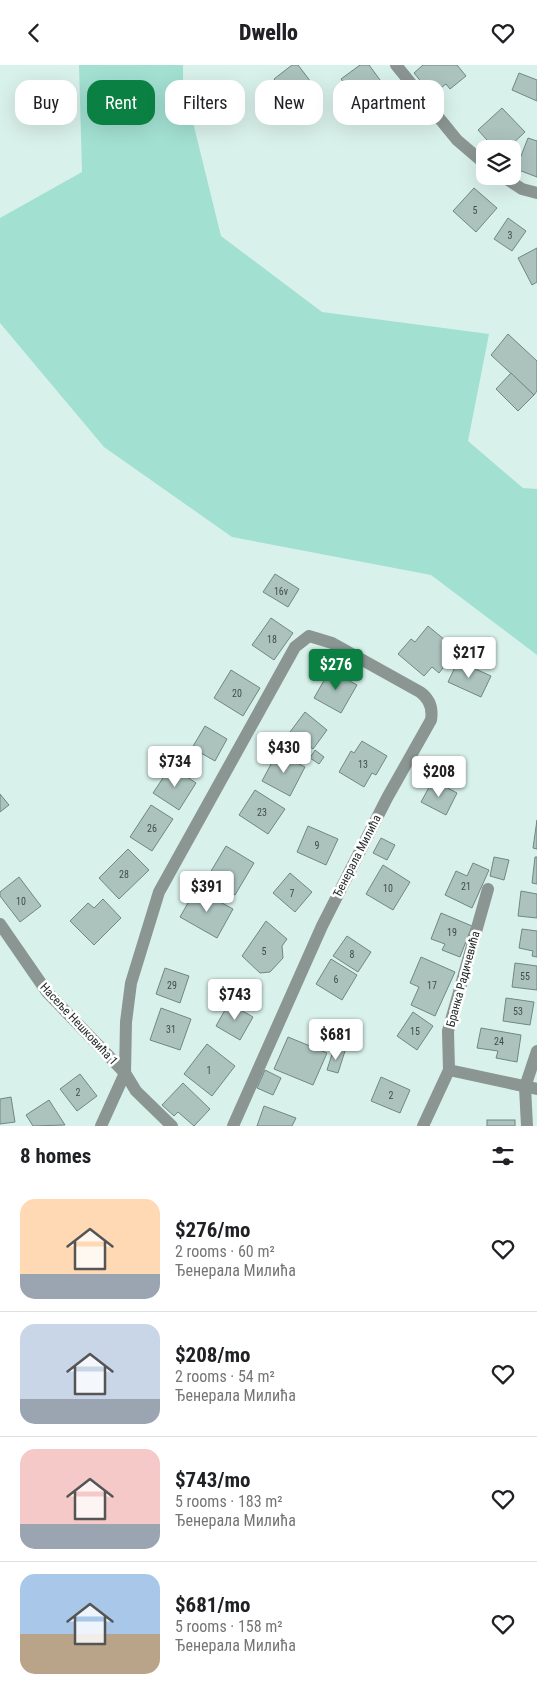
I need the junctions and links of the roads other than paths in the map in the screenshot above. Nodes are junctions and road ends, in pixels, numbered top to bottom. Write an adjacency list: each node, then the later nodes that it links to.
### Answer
1 (396, 65): 2 (street)
2 (476, 157)
3 (516, 185): 4 (street)
4 (537, 193)
5 (488, 889): 8 (street, Бранка Радичевића)
6 (0, 924): 9 (street, Насеље Нешковића 1)
7 (537, 1051): 10 (street)
8 (449, 1070): 10 (street); 14 (street)
9 (125, 1073): 11 (street); 12 (street); 13 (street, Ђенерала Милића)
10 (531, 1088): 15 (street)
11 (101, 1126)
12 (172, 1126)
13 (233, 1126)
14 (423, 1126)
15 (527, 1126)

